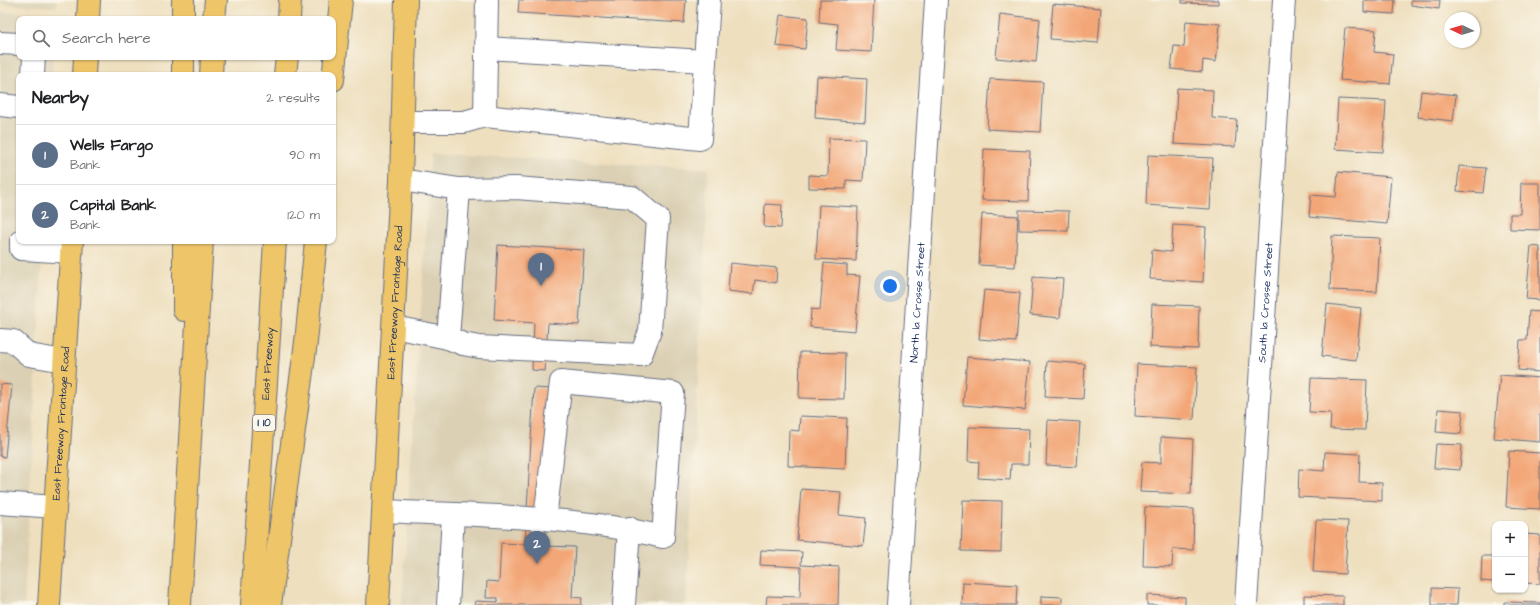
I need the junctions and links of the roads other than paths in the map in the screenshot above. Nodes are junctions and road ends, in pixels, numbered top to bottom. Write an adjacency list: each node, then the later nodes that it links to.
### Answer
1 (89, 0): 11 (main road)
2 (183, 0): 12 (main road)
3 (216, 0): 13 (main road)
4 (290, 0): 14 (main road)
5 (341, 0): 18 (main road)
6 (406, 0): 35 (main road, East Freeway Frontage Road)
7 (487, 0): 17 (street)
8 (709, 0): 25 (street)
9 (936, 0): 62 (street, North la Crosse Street)
10 (1284, 0): 63 (street, South la Crosse Street)
11 (88, 16)
12 (183, 16)
13 (214, 16)
14 (289, 16)
15 (0, 43): 16 (street)
16 (16, 44)
17 (486, 48): 25 (street); 34 (street)
18 (336, 50)
19 (34, 60): 26 (street)
20 (85, 60): 27 (main road)
21 (183, 60): 28 (main road)
22 (212, 60): 29 (main road)
23 (287, 60): 30 (main road)
24 (335, 60): 31 (main road)
25 (705, 61): 34 (street)
26 (33, 72)
27 (84, 72)
28 (184, 72)
29 (211, 72)
30 (285, 72)
31 (334, 72)
32 (0, 105): 33 (street)
33 (16, 107)
34 (485, 116): 35 (street)
35 (403, 122): 36 (main road, East Freeway Frontage Road)
36 (401, 180): 37 (street); 44 (main road, East Freeway Frontage Road)
37 (458, 189): 45 (street); 45 (street)
38 (21, 244): 43 (street)
39 (184, 244): 54 (main road)
40 (202, 244): 54 (main road)
41 (275, 244): 57 (main road, East Freeway / I 10)
42 (316, 244): 58 (main road)
43 (72, 246): 47 (main road, East Freeway Frontage Road)
44 (394, 327): 45 (street); 50 (main road, East Freeway Frontage Road)
45 (448, 338)
46 (0, 340): 47 (street)
47 (64, 361): 49 (main road, East Freeway Frontage Road)
48 (0, 503): 49 (street)
49 (55, 507): 55 (main road, East Freeway Frontage Road)
50 (384, 511): 51 (street); 59 (main road, East Freeway Frontage Road)
51 (453, 515): 52 (street); 60 (street)
52 (545, 519): 53 (street); 53 (street)
53 (629, 528): 61 (street)
54 (184, 535): 56 (main road)
55 (49, 605)
56 (180, 605)
57 (252, 605)
58 (270, 605)
59 (378, 605)
60 (448, 605)
61 (624, 605)
62 (898, 605)
63 (1246, 605)

